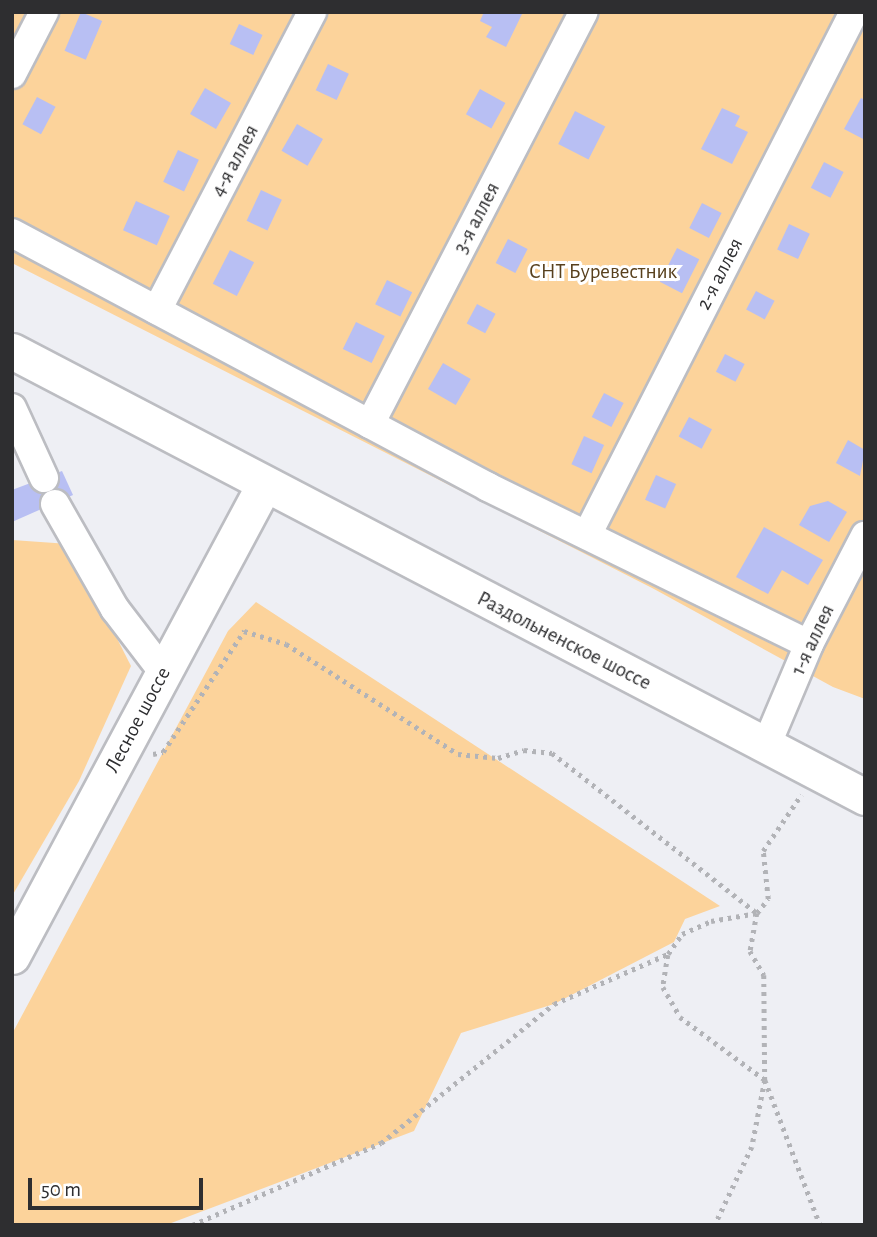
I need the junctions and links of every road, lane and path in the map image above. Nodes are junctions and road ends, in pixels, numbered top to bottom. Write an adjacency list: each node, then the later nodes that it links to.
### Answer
1 (44, 12): 5 (lane)
2 (312, 12): 7 (lane, 4-я аллея)
3 (584, 12): 10 (lane, 3-я аллея)
4 (854, 12): 14 (lane, 2-я аллея)
5 (12, 74)
6 (12, 233): 7 (lane)
7 (157, 310): 10 (lane)
8 (12, 351): 12 (main road, Раздольненское шоссе)
9 (13, 412): 11 (lane)
10 (370, 424): 14 (lane)
11 (44, 478)
12 (264, 485): 17 (main road, Лесное шоссе); 18 (main road, Раздольненское шоссе)
13 (55, 504): 17 (lane)
14 (587, 535): 16 (lane)
15 (865, 536): 16 (lane, 1-я аллея)
16 (809, 644): 18 (lane, 1-я аллея)
17 (164, 673): 19 (main road, Лесное шоссе)
18 (766, 746): 21 (main road, Раздольненское шоссе)
19 (115, 764): 22 (path); 24 (main road, Лесное шоссе)
20 (803, 782): 22 (path)
21 (865, 797)
22 (757, 912): 23 (path); 25 (path)
23 (668, 954): 25 (path); 26 (path)
24 (12, 956)
25 (765, 1080): 27 (path); 28 (path)
26 (192, 1225)
27 (716, 1225)
28 (820, 1225)

